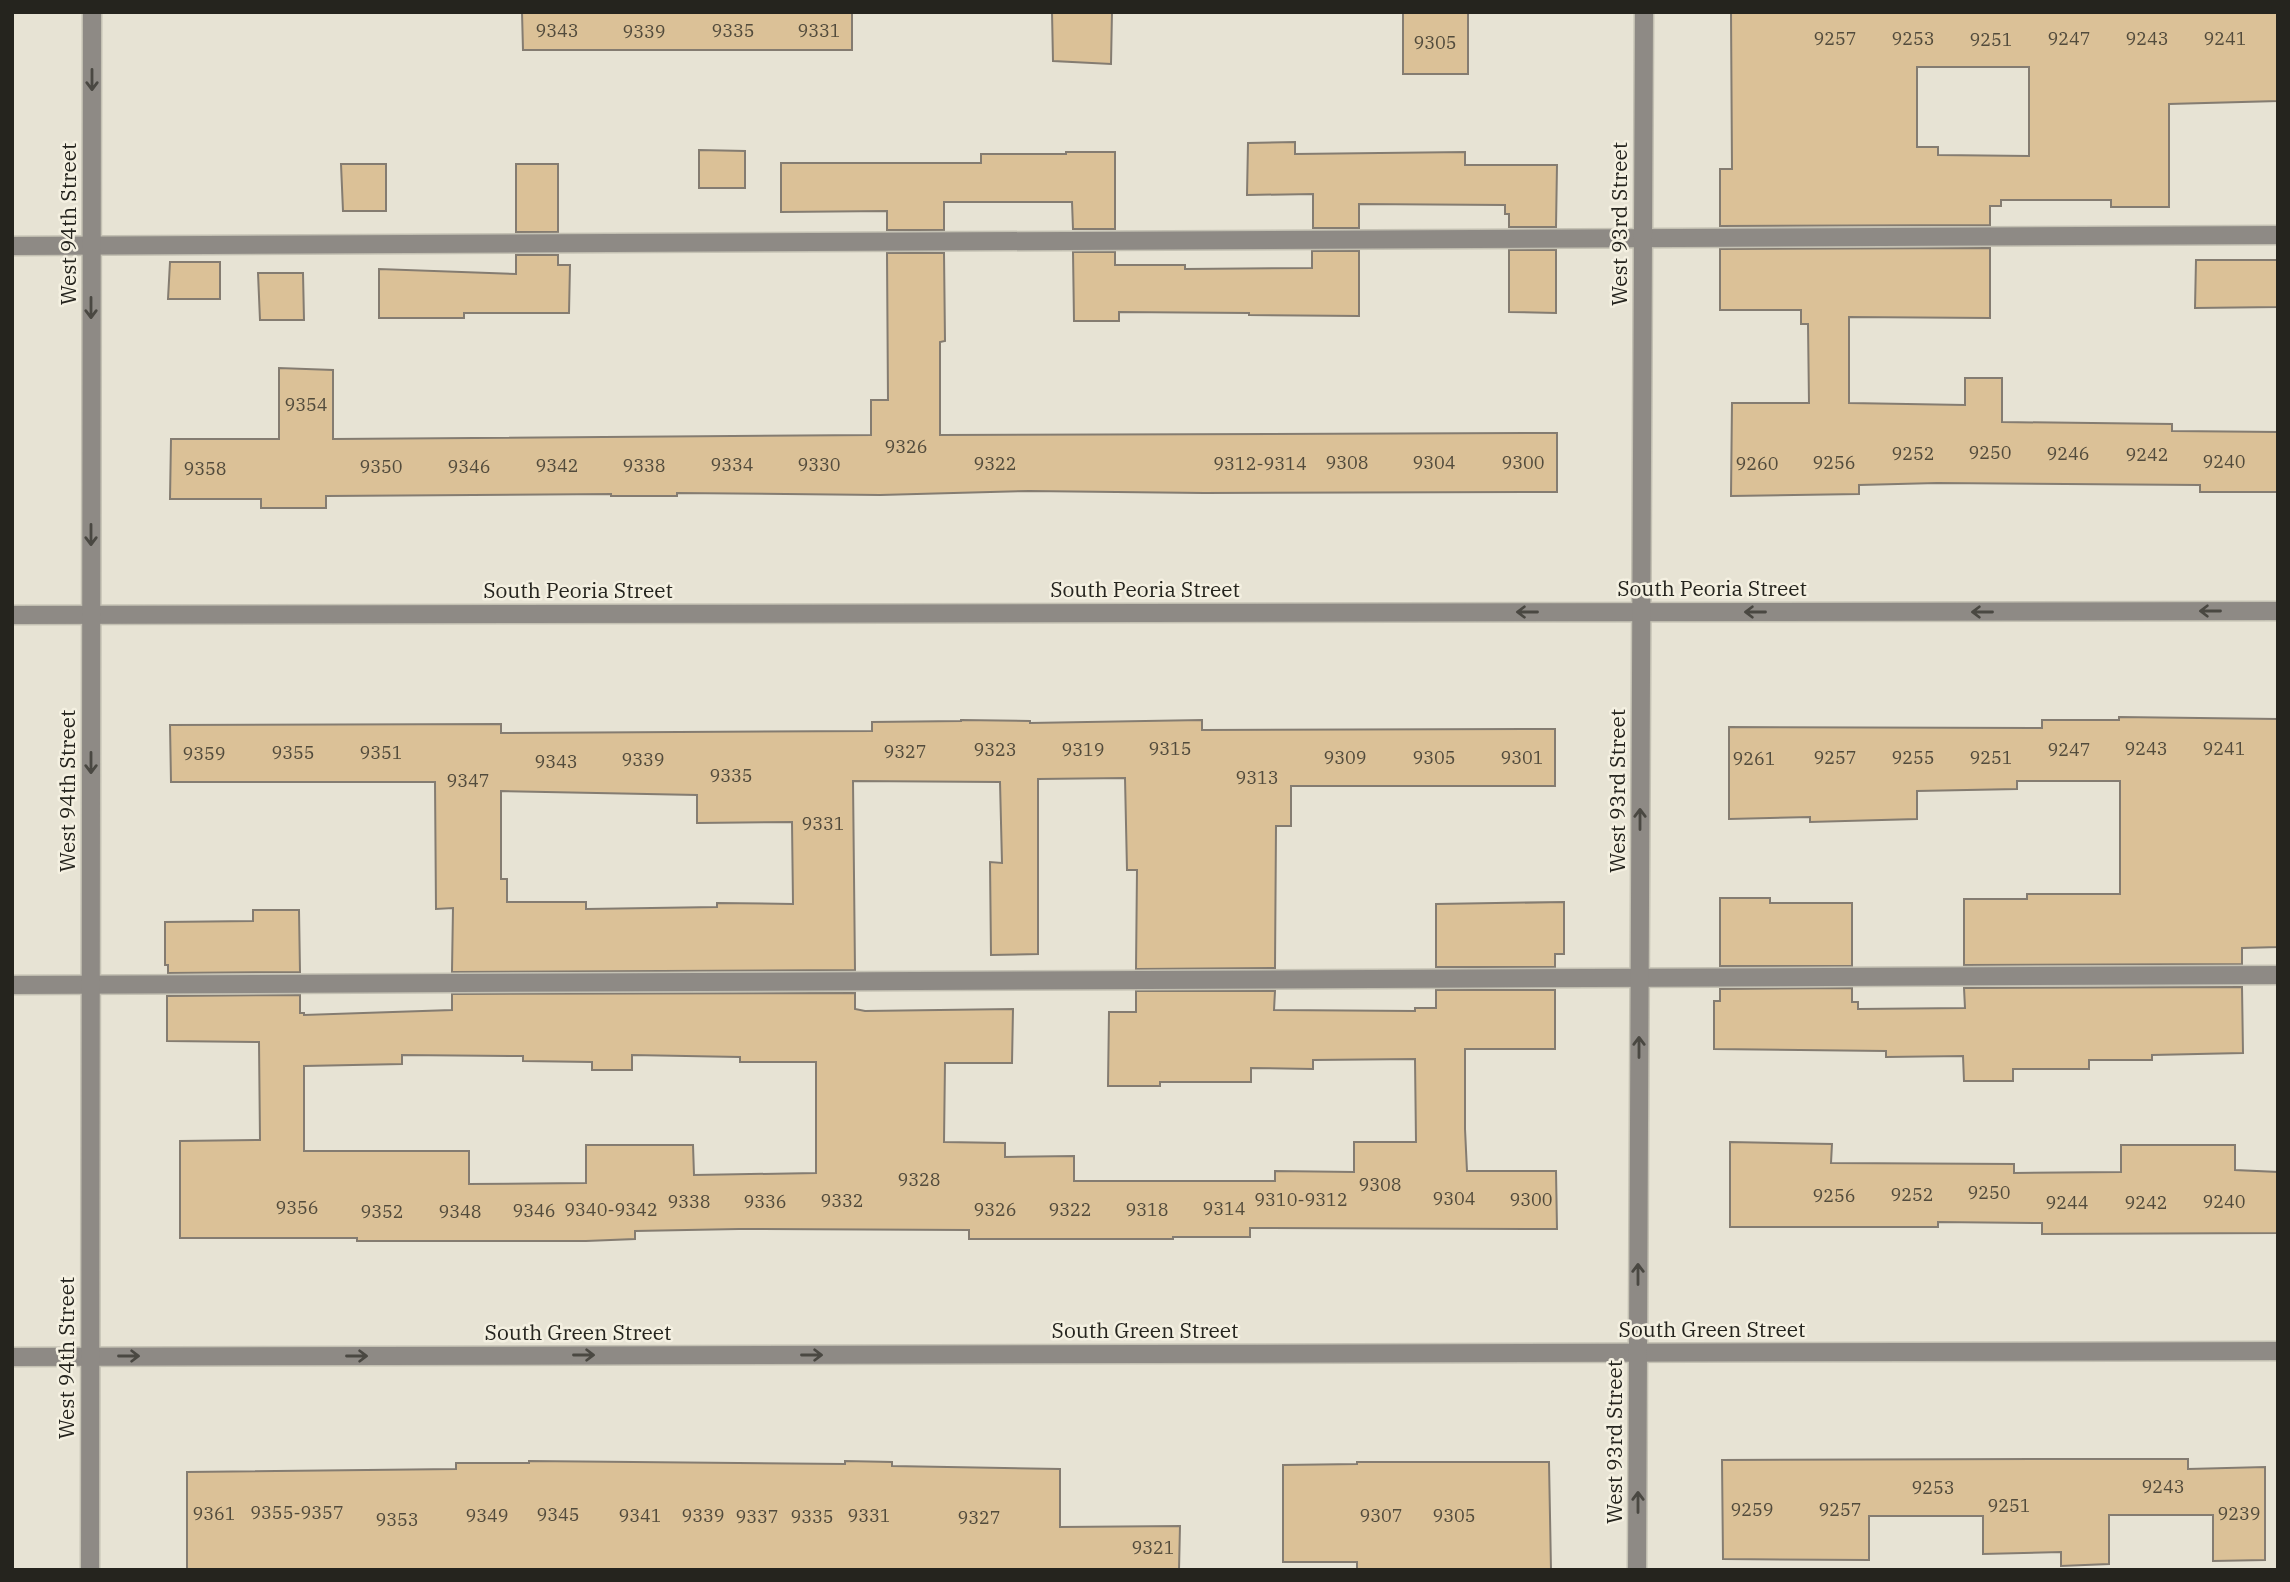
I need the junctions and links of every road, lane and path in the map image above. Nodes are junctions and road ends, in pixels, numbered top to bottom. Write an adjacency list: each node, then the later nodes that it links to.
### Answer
1 (92, 12): 6 (street, West 94th Street, one-way to 6)
2 (1644, 12): 4 (street, West 93rd Street)
3 (2278, 235): 4 (street)
4 (1643, 238): 6 (street); 8 (street, West 93rd Street)
5 (12, 246): 6 (street)
6 (91, 246): 10 (street, West 94th Street, one-way to 10)
7 (2278, 611): 8 (street, South Peoria Street, one-way to 8)
8 (1641, 612): 10 (street, South Peoria Street, one-way to 10); 12 (street, West 93rd Street, one-way to 8)
9 (12, 615): 10 (street, South Peoria Street)
10 (90, 615): 13 (street, West 94th Street, one-way to 13)
11 (2278, 975): 12 (street)
12 (1640, 978): 13 (street); 16 (street, West 93rd Street, one-way to 12)
13 (90, 984): 14 (street); 17 (street, West 94th Street)
14 (12, 985)
15 (2278, 1351): 16 (street, South Green Street)
16 (1638, 1353): 17 (street, South Green Street, one-way to 16); 20 (street, West 93rd Street, one-way to 16)
17 (90, 1356): 18 (street, South Green Street); 19 (street, West 94th Street)
18 (12, 1357)
19 (90, 1570)
20 (1637, 1570)

